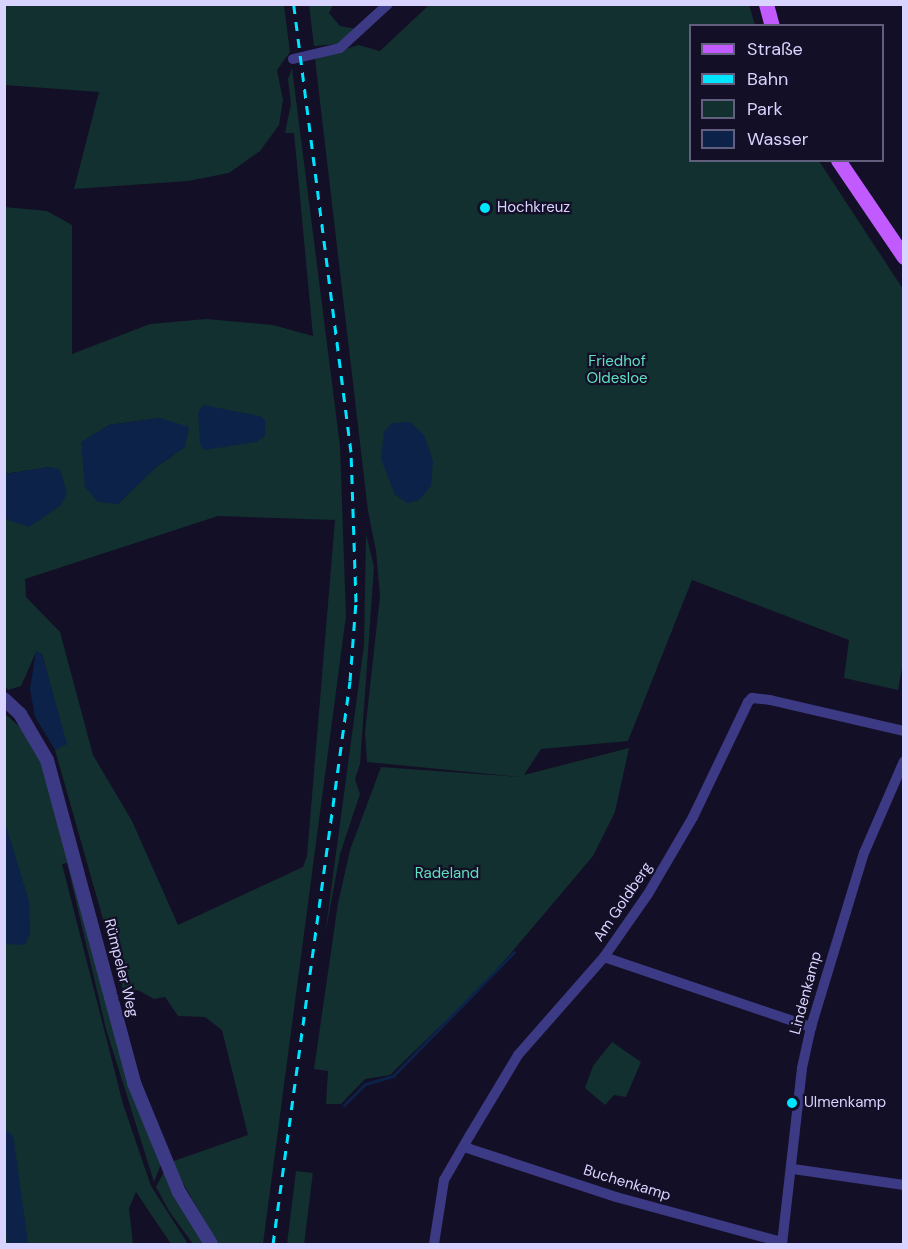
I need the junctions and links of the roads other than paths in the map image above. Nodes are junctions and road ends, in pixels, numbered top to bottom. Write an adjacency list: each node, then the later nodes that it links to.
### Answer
1 (388, 4): 4 (street)
2 (766, 4): 3 (main road)
3 (771, 24)
4 (293, 59)
5 (839, 162): 6 (main road)
6 (903, 257)
7 (4, 699): 16 (street, Rümpeler Weg)
8 (903, 731): 10 (street, Am Goldberg)
9 (903, 761): 11 (street, Lindenkamp)
10 (604, 957): 11 (street); 12 (street, Am Goldberg)
11 (811, 1027): 13 (street, Lindenkamp)
12 (464, 1147): 15 (street, Buchenkamp); 17 (street, Am Goldberg)
13 (793, 1169): 14 (street); 15 (street, Lindenkamp)
14 (903, 1185)
15 (782, 1244)
16 (211, 1245)
17 (434, 1245)

